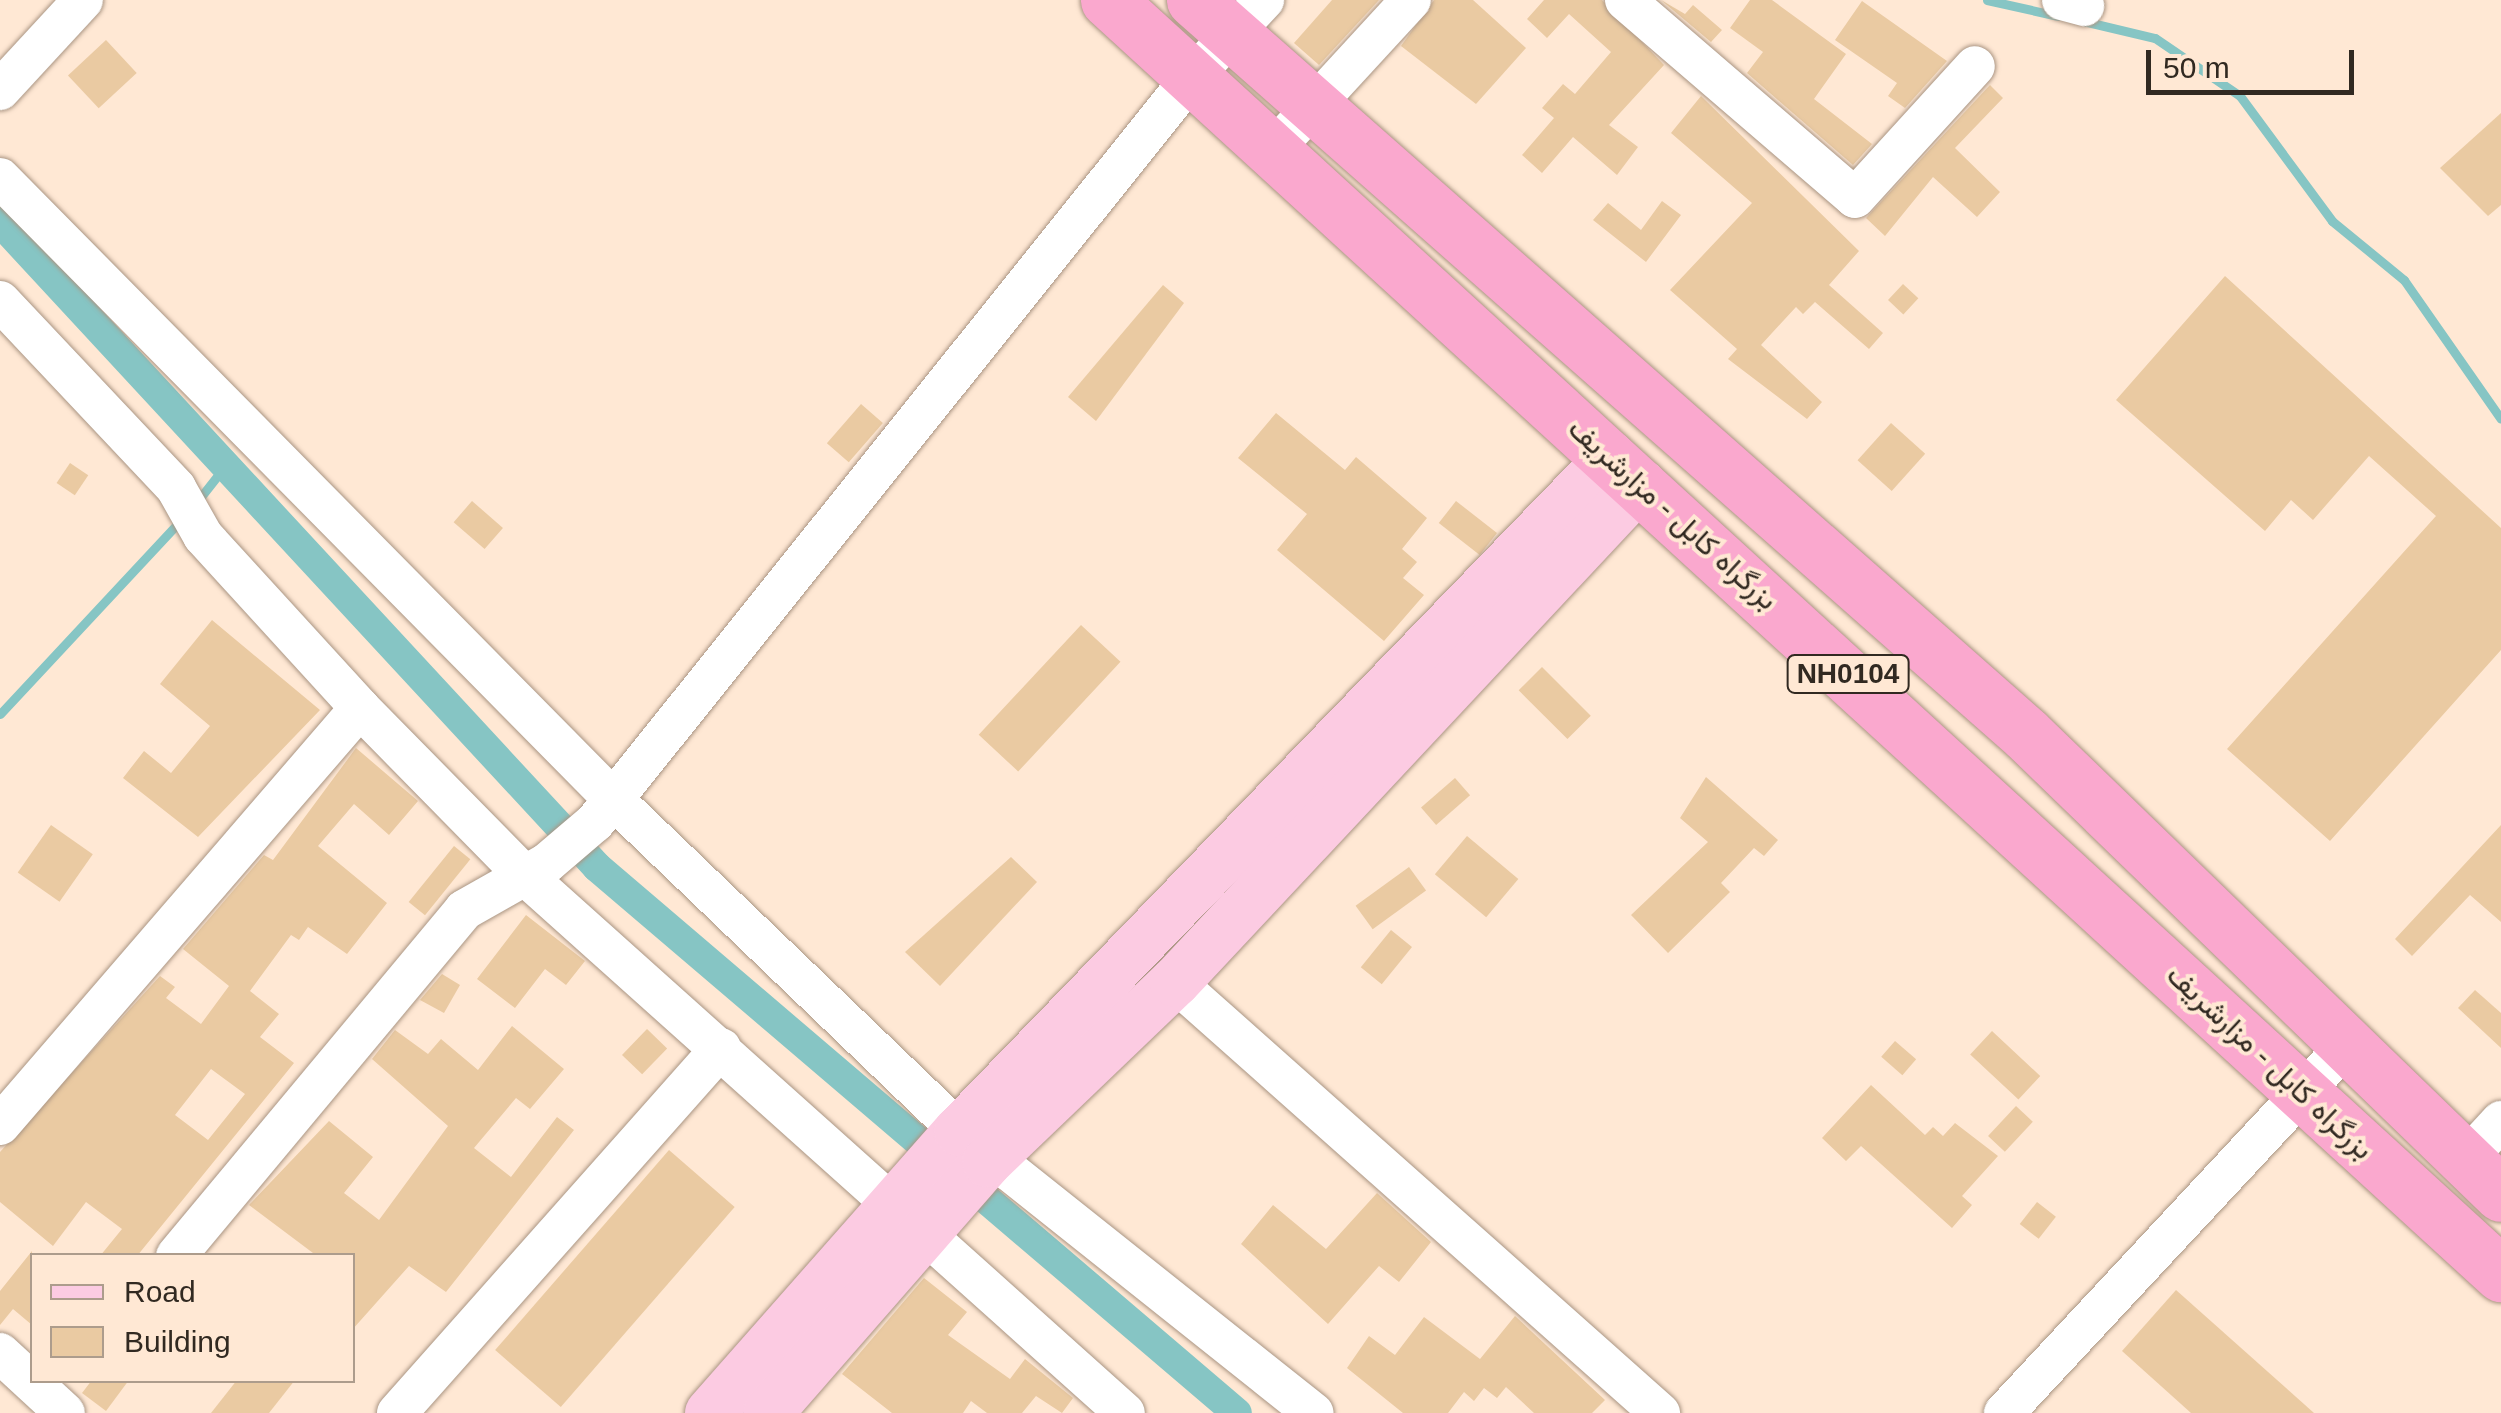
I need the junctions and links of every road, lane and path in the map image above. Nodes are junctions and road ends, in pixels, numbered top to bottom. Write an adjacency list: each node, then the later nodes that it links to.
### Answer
1 (84, 0): 9 (street)
2 (1108, 0): 8 (highway, بزرگراه کابل - مزارشریف / NH0104)
3 (1194, 0): 6 (highway, بزرگراه کابل - مزارشریف / NH0104)
4 (1411, 0): 10 (street)
5 (1625, 0): 7 (street)
6 (1250, 19): 8 (street); 10 (highway, بزرگراه کابل - مزارشریف / NH0104)
7 (1975, 66)
8 (1191, 78): 11 (highway, بزرگراه کابل - مزارشریف / NH0104); 16 (street)
9 (0, 90)
10 (1312, 110): 11 (street); 19 (highway, بزرگراه کابل - مزارشریف / NH0104)
11 (1272, 150): 14 (highway, بزرگراه کابل - مزارشریف / NH0104)
12 (0, 178): 16 (street)
13 (0, 301): 15 (street)
14 (1626, 471): 18 (main road); 21 (highway, بزرگراه کابل - مزارشریف / NH0104); 24 (main road)
15 (360, 708): 17 (street); 23 (street)
16 (604, 810): 17 (street); 24 (street)
17 (534, 867): 20 (street); 27 (street)
18 (1176, 982): 24 (main road); 38 (street)
19 (2346, 1046): 21 (street); 25 (highway, بزرگراه کابل - مزارشریف / NH0104)
20 (721, 1048): 26 (street); 33 (street)
21 (2303, 1093): 28 (highway, بزرگراه کابل - مزارشریف / NH0104); 39 (street)
22 (2501, 1120): 25 (street)
23 (0, 1125)
24 (972, 1149): 26 (main road); 37 (street)
25 (2483, 1177)
26 (910, 1220): 34 (main road); 35 (main road); 36 (street)
27 (178, 1253)
28 (2501, 1274)
29 (0, 1353): 30 (street)
30 (30, 1375)
31 (41, 1383): 32 (street)
32 (63, 1399)
33 (397, 1413)
34 (710, 1413)
35 (768, 1413)
36 (1125, 1413)
37 (1312, 1413)
38 (1660, 1413)
39 (2004, 1413)

